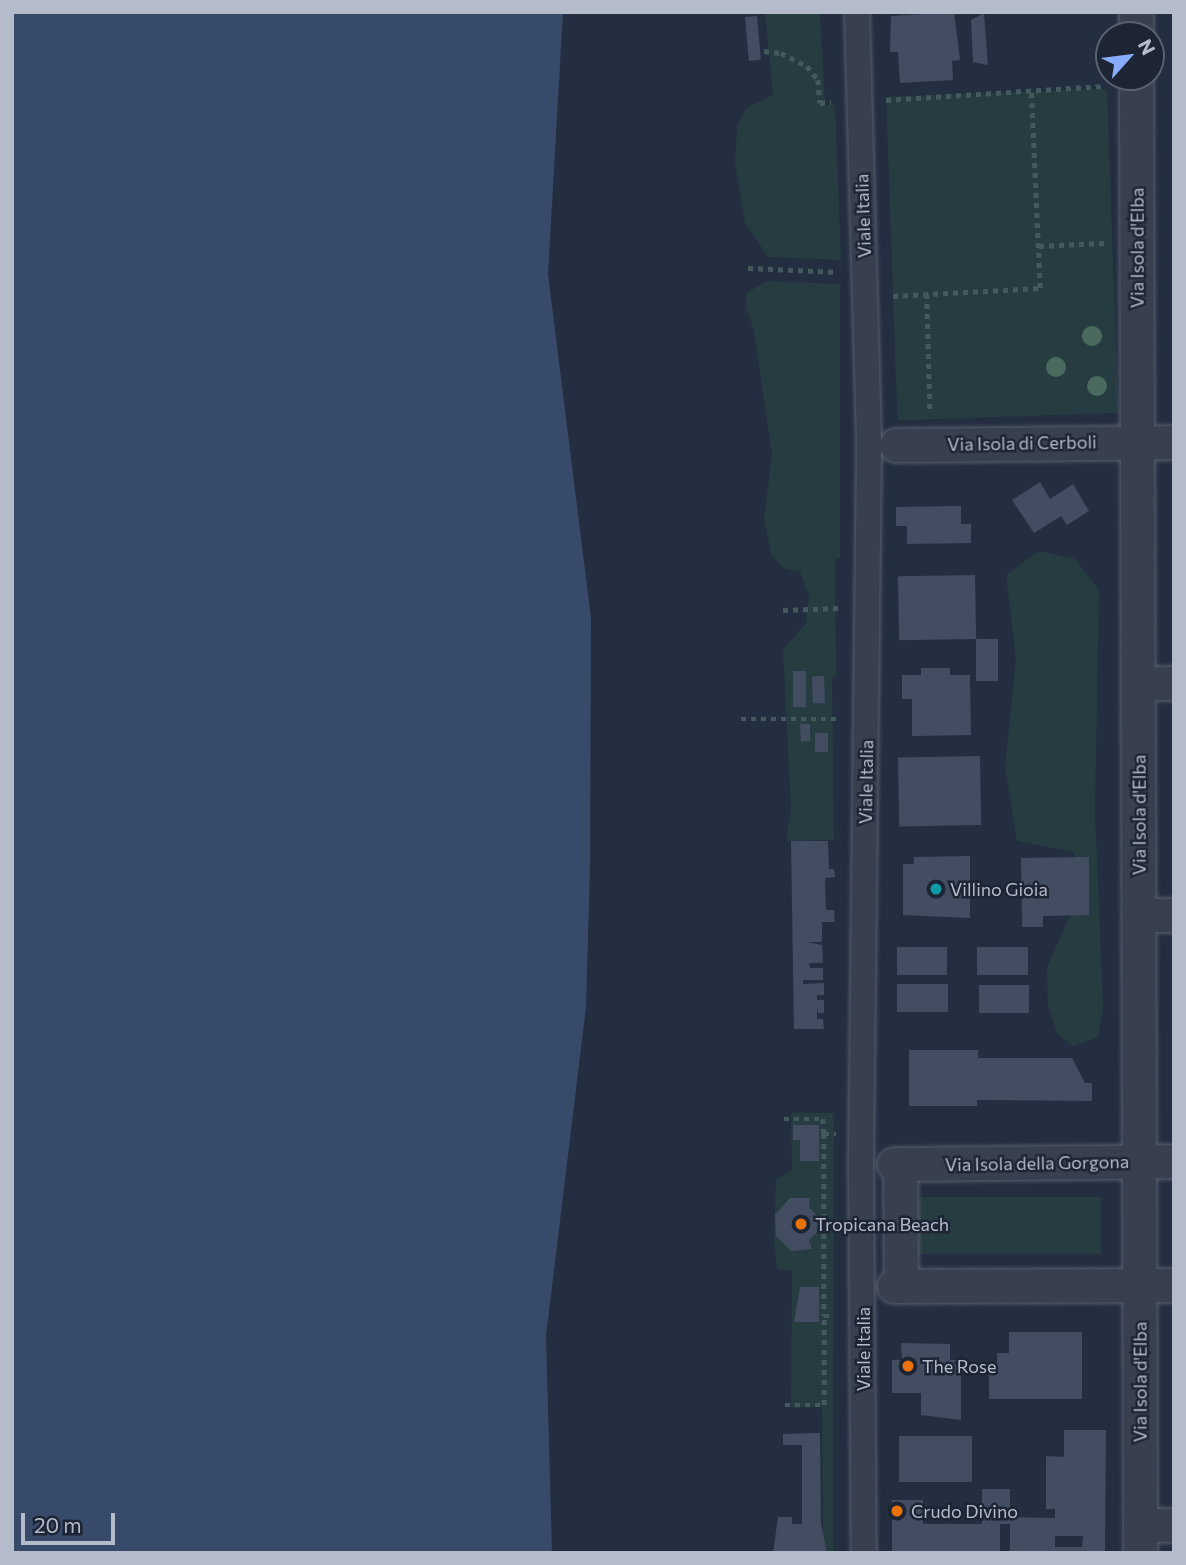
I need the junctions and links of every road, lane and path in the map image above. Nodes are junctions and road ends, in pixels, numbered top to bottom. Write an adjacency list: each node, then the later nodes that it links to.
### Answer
1 (857, 12): 6 (street, Viale Italia)
2 (764, 51): 6 (path)
3 (1095, 84): 4 (path)
4 (1031, 91): 6 (path); 8 (path)
5 (1136, 91): 7 (street, Via Isola d'Elba)
6 (860, 102): 12 (street, Viale Italia)
7 (1137, 241): 8 (path); 13 (street, Via Isola d'Elba)
8 (1039, 246): 11 (path)
9 (748, 268): 10 (path)
10 (834, 272)
11 (927, 294): 12 (path); 15 (path)
12 (866, 297): 16 (street, Viale Italia)
13 (1137, 442): 14 (street, Via Isola di Cerboli); 15 (street, Via Isola di Cerboli); 20 (street, Via Isola d'Elba)
14 (1174, 442)
15 (931, 445): 16 (street, Via Isola di Cerboli)
16 (883, 446): 21 (street, Viale Italia)
17 (835, 608): 18 (path)
18 (783, 610)
19 (1174, 683): 20 (street)
20 (1139, 684): 23 (street, Via Isola d'Elba)
21 (867, 718): 22 (path); 27 (street, Viale Italia)
22 (741, 719)
23 (1139, 915): 24 (street); 29 (street, Via Isola d'Elba)
24 (1174, 915)
25 (784, 1119): 26 (path)
26 (824, 1134): 27 (path); 35 (path)
27 (862, 1134): 30 (street, Viale Italia)
28 (1174, 1161): 29 (street, Via Isola della Gorgona)
29 (1139, 1162): 31 (street, Via Isola della Gorgona); 32 (street, Via Isola d'Elba)
30 (861, 1164): 31 (street, Via Isola della Gorgona); 34 (street, Viale Italia)
31 (897, 1164): 34 (street)
32 (1140, 1285): 33 (street); 34 (street); 39 (street, Via Isola d'Elba)
33 (1174, 1285)
34 (886, 1286): 36 (street, Viale Italia)
35 (824, 1315): 36 (path); 37 (path)
36 (863, 1316): 40 (street, Viale Italia)
37 (785, 1405)
38 (1174, 1525): 39 (street)
39 (1140, 1539)
40 (864, 1553)

